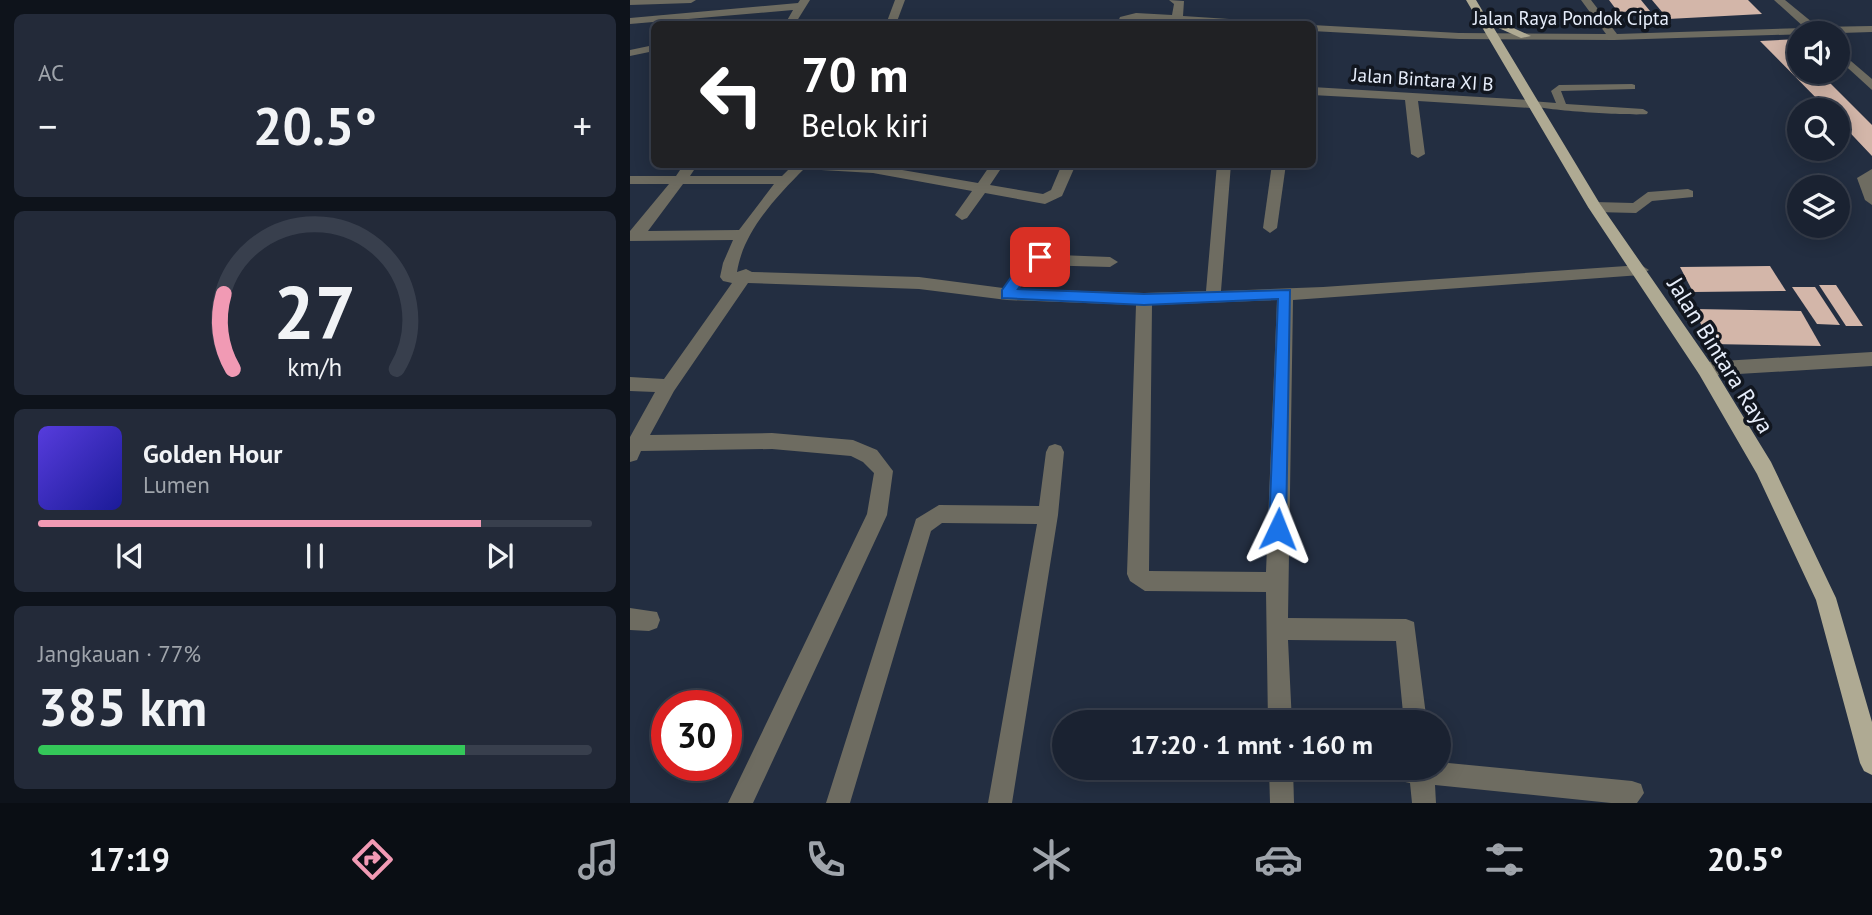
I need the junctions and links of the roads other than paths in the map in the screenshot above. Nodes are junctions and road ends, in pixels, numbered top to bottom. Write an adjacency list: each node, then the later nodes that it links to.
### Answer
1 (691, 0): 7 (street)
2 (900, 0): 13 (street)
3 (1174, 0): 10 (street)
4 (1471, 0): 9 (main road, Jalan Bintara Raya)
5 (1586, 0): 23 (street)
6 (1779, 0): 16 (street)
7 (630, 2)
8 (803, 3): 11 (street); 12 (street)
9 (1482, 17): 21 (main road, Jalan Bintara Raya); 22 (main road)
10 (1177, 19): 14 (street); 15 (street)
11 (630, 20)
12 (792, 21)
13 (892, 21)
14 (1125, 21)
15 (1202, 21)
16 (1804, 21)
17 (1316, 27): 21 (street, Jalan Raya Pondok Cipta)
18 (1872, 29): 19 (street, Jalan Raya Pondok Cipta)
19 (1850, 30)
20 (1787, 33): 23 (street, Jalan Raya Pondok Cipta)
21 (1492, 35): 22 (street, Jalan Raya Pondok Cipta); 31 (main road, Jalan Bintara Raya)
22 (1525, 36): 23 (street, Jalan Raya Pondok Cipta)
23 (1614, 37)
24 (651, 49): 25 (street)
25 (630, 53)
26 (1850, 65): 27 (street)
27 (1872, 86)
28 (1633, 87): 32 (lane)
29 (1316, 91): 30 (street, Jalan Bintara XI B)
30 (1411, 97): 31 (street, Jalan Bintara XI B); 34 (street)
31 (1531, 104): 32 (lane); 49 (main road, Jalan Bintara Raya)
32 (1563, 107): 33 (lane)
33 (1643, 112)
34 (1418, 154)
35 (690, 168): 44 (street)
36 (798, 168): 45 (street)
37 (855, 168): 46 (street)
38 (995, 168): 46 (street)
39 (1067, 168): 46 (street)
40 (1224, 168): 59 (street)
41 (1278, 168): 51 (street)
42 (1872, 173): 48 (street)
43 (630, 180): 44 (street)
44 (682, 180): 45 (street); 53 (street)
45 (784, 180): 52 (street)
46 (982, 187): 50 (street)
47 (1688, 194): 49 (street)
48 (1872, 200)
49 (1595, 207): 55 (main road, Jalan Bintara Raya)
50 (962, 215)
51 (1270, 229)
52 (744, 235): 53 (street); 56 (street)
53 (633, 236)
54 (1110, 262): 58 (street)
55 (1640, 270): 57 (street); 62 (main road, Jalan Bintara Raya)
56 (746, 275): 58 (street); 64 (street)
57 (1285, 293): 59 (street); 68 (street)
58 (1007, 294): 60 (street)
59 (1213, 295): 60 (street)
60 (1144, 299): 68 (street)
61 (1872, 359): 62 (street)
62 (1705, 369): 72 (main road, Jalan Bintara Raya)
63 (630, 384): 64 (street)
64 (668, 386): 65 (street)
65 (633, 448): 77 (street)
66 (1055, 452): 67 (street)
67 (1048, 515): 78 (street); 79 (street)
68 (1276, 582): 69 (street)
69 (1277, 629): 70 (street); 71 (street)
70 (1280, 710)
71 (1415, 710)
72 (1872, 763)
73 (1451, 774): 76 (street)
74 (1281, 780): 80 (street)
75 (1423, 780): 81 (street)
76 (1632, 793)
77 (740, 803)
78 (838, 803)
79 (1000, 803)
80 (1282, 803)
81 (1424, 803)

